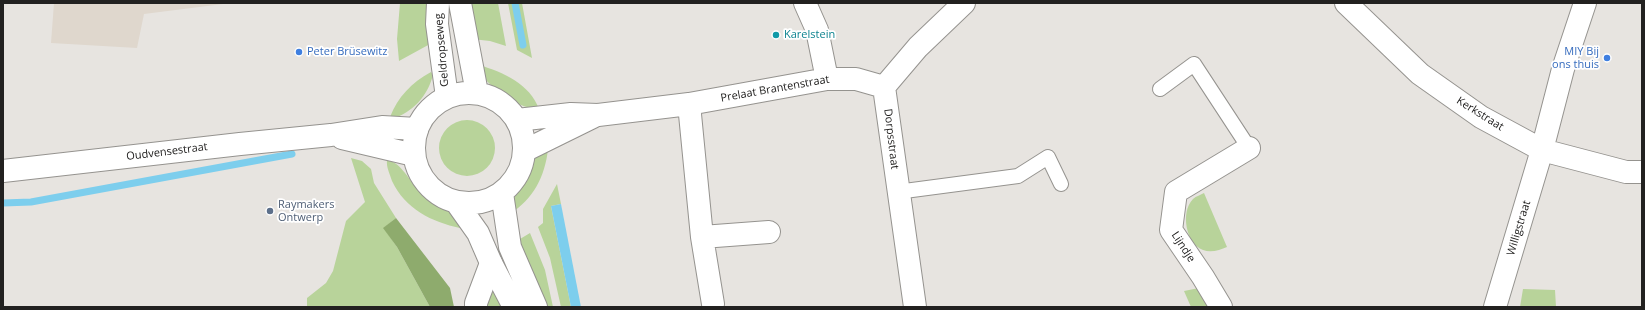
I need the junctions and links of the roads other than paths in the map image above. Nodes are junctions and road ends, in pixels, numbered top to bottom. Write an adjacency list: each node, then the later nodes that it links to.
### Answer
1 (438, 3): 11 (street, Geldropseweg)
2 (460, 3): 10 (street, Geldropseweg)
3 (805, 3): 7 (street)
4 (964, 3): 8 (street)
5 (1346, 3): 19 (street, Kerkstraat)
6 (1585, 3): 19 (street, Willigstraat)
7 (827, 79): 8 (street, Prelaat Brantenstraat); 12 (street, Prelaat Brantenstraat)
8 (884, 87): 24 (street, Dorpsstraat)
9 (1160, 89): 17 (lane)
10 (477, 93): 11 (street); 14 (street)
11 (446, 97): 15 (street)
12 (689, 104): 13 (street, Prelaat Brantenstraat); 28 (street)
13 (598, 115): 14 (street, Prelaat Brantenstraat); 18 (street, Prelaat Brantenstraat)
14 (517, 120): 18 (street)
15 (417, 129): 16 (street, Oudvensestraat); 20 (street)
16 (331, 136): 20 (street, Oudvensestraat); 21 (street, Oudvensestraat)
17 (1249, 148): 35 (street, Lijndje)
18 (524, 150): 25 (street)
19 (1542, 150): 22 (street, Kerkstraat); 36 (street, Willigstraat)
20 (414, 155): 26 (street)
21 (3, 171)
22 (1642, 172)
23 (1061, 184): 24 (lane)
24 (897, 192): 34 (street, Dorpsstraat)
25 (502, 193): 26 (street); 33 (street)
26 (456, 202): 29 (street)
27 (769, 232): 28 (street)
28 (702, 237): 30 (street)
29 (491, 263): 31 (street); 32 (street)
30 (713, 304)
31 (476, 307)
32 (514, 307)
33 (536, 307)
34 (915, 307)
35 (1221, 307)
36 (1495, 307)

